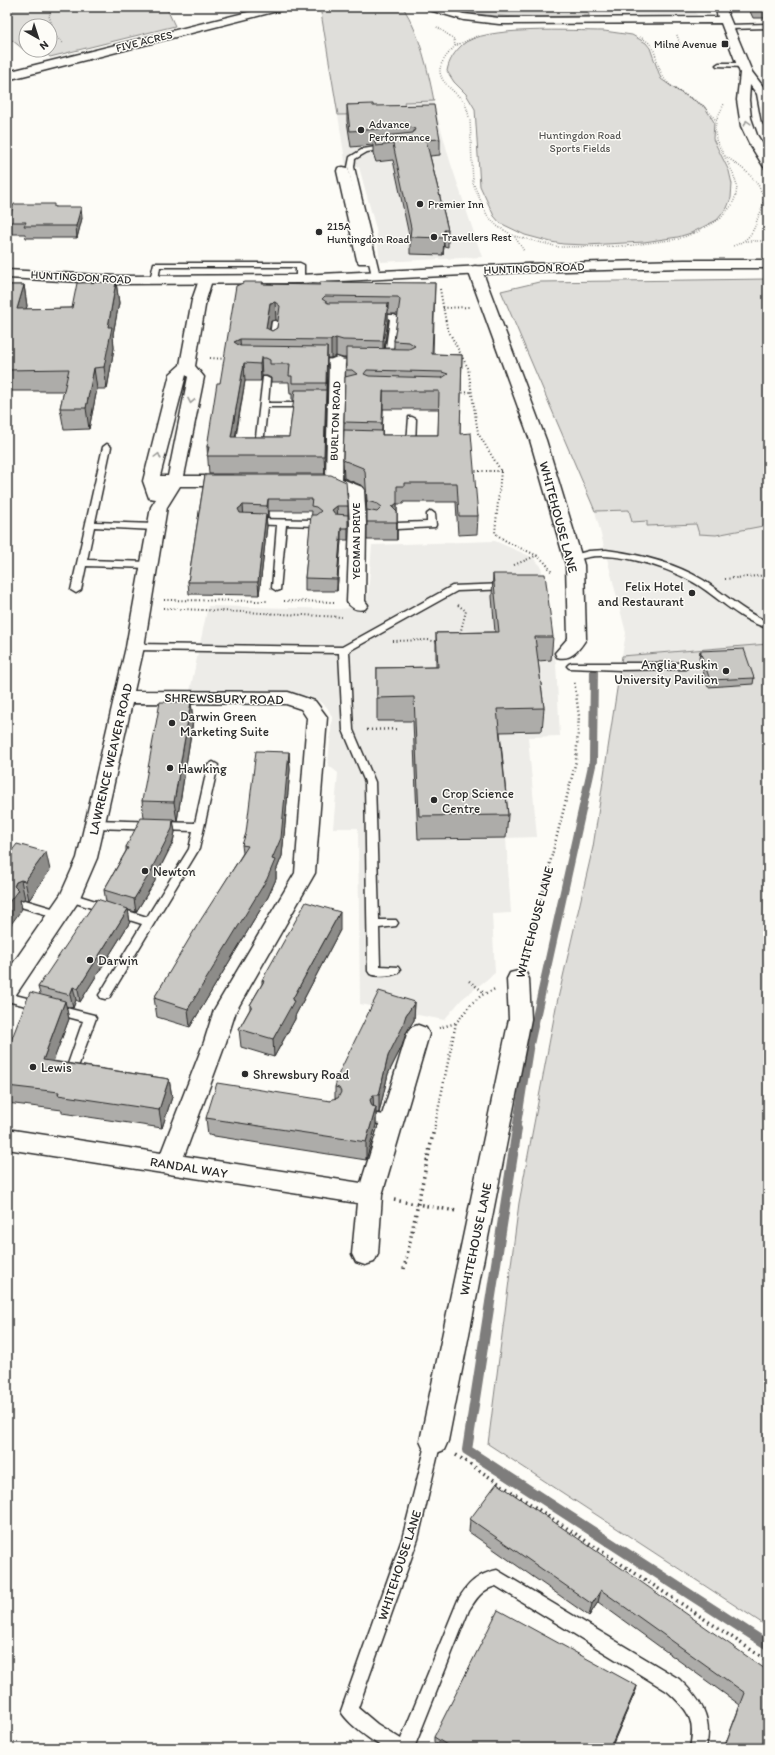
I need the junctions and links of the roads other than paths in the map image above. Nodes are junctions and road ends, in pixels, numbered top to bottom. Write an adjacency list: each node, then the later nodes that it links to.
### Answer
1 (280, 7): 4 (street, FIVE ACRES)
2 (430, 7): 5 (street)
3 (720, 7): 5 (street)
4 (261, 9): 9 (street, FIVE ACRES)
5 (727, 24): 6 (lane); 8 (street)
6 (768, 26)
7 (719, 65): 8 (lane)
8 (745, 69): 10 (street); 12 (street, one-way to 8)
9 (7, 76)
10 (768, 121)
11 (397, 146): 18 (lane)
12 (767, 158)
13 (343, 171): 14 (street)
14 (364, 260)
15 (768, 264): 16 (main road, HUNTINGDON ROAD)
16 (475, 270): 18 (main road, HUNTINGDON ROAD); 50 (street, WHITEHOUSE LANE)
17 (7, 274): 20 (main road, HUNTINGDON ROAD)
18 (376, 276): 19 (main road, HUNTINGDON ROAD)
19 (300, 279): 20 (lane); 21 (main road, HUNTINGDON ROAD)
20 (154, 280): 21 (main road, HUNTINGDON ROAD)
21 (205, 280): 26 (street)
22 (364, 317): 29 (lane)
23 (275, 323): 24 (lane)
24 (272, 345)
25 (304, 360): 27 (lane, BURLTON ROAD)
26 (188, 362): 37 (street, one-way to 26); 38 (street, LAWRENCE WEAVER ROAD, one-way to 38)
27 (337, 362): 28 (lane, BURLTON ROAD); 31 (street, BURLTON ROAD)
28 (366, 362)
29 (388, 362)
30 (266, 379): 32 (lane)
31 (339, 396): 32 (lane); 41 (street, BURLTON ROAD)
32 (263, 405): 34 (lane)
33 (412, 419): 35 (lane)
34 (259, 445)
35 (396, 445)
36 (107, 447): 47 (lane)
37 (151, 481): 38 (street); 42 (street, LAWRENCE WEAVER ROAD)
38 (175, 481): 39 (street); 42 (street, LAWRENCE WEAVER ROAD)
39 (251, 481)
40 (304, 481): 41 (street, YEOMAN DRIVE)
41 (334, 481): 56 (street, YEOMAN DRIVE)
42 (159, 507): 49 (street, LAWRENCE WEAVER ROAD)
43 (431, 514): 48 (lane)
44 (244, 522): 45 (lane)
45 (282, 522): 46 (lane); 54 (lane)
46 (316, 523)
47 (90, 524): 49 (lane); 51 (lane)
48 (397, 526)
49 (155, 527): 52 (street, LAWRENCE WEAVER ROAD)
50 (573, 558): 57 (lane); 60 (street, WHITEHOUSE LANE)
51 (82, 563): 52 (lane); 55 (lane)
52 (149, 565): 58 (street, LAWRENCE WEAVER ROAD)
53 (508, 587): 59 (lane)
54 (277, 588)
55 (76, 590)
56 (357, 603)
57 (768, 625)
58 (135, 647): 59 (lane); 62 (street, LAWRENCE WEAVER ROAD)
59 (344, 650): 71 (lane)
60 (568, 659): 61 (lane)
61 (684, 666)
62 (124, 697): 64 (street, LAWRENCE WEAVER ROAD); 80 (street, SHREWSBURY ROAD)
63 (213, 765): 65 (lane)
64 (94, 824): 65 (lane); 66 (street, LAWRENCE WEAVER ROAD)
65 (200, 827): 69 (lane)
66 (70, 897): 68 (street, LAWRENCE WEAVER ROAD); 69 (lane)
67 (25, 904): 68 (lane)
68 (58, 914): 74 (street, LAWRENCE WEAVER ROAD)
69 (149, 922): 75 (lane)
70 (392, 923): 71 (lane)
71 (373, 924): 72 (lane)
72 (394, 970)
73 (518, 979): 83 (street, WHITEHOUSE LANE)
74 (7, 990)
75 (105, 995)
76 (7, 997): 78 (lane)
77 (418, 1034): 81 (street)
78 (74, 1064)
79 (7, 1139): 80 (street, RANDAL WAY)
80 (168, 1164): 81 (street, RANDAL WAY)
81 (370, 1195): 82 (street)
82 (365, 1254)
83 (434, 1441): 84 (lane, WHITEHOUSE LANE)
84 (401, 1748)
85 (406, 1748): 86 (lane)
86 (698, 1748)

